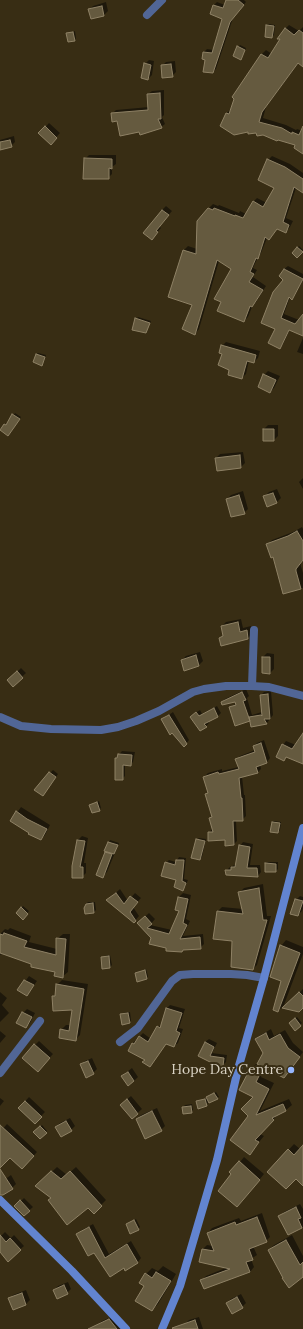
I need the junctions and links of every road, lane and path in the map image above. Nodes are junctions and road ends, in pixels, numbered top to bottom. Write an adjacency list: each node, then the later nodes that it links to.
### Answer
1 (162, 0): 2 (street)
2 (147, 15)
3 (254, 630): 4 (street)
4 (252, 686): 5 (street); 6 (street)
5 (303, 696)
6 (0, 718)
7 (303, 828): 8 (street)
8 (264, 978): 10 (street); 14 (street)
9 (40, 1021): 11 (street)
10 (120, 1042)
11 (0, 1073)
12 (0, 1200): 13 (street)
13 (126, 1329)
14 (162, 1329)

